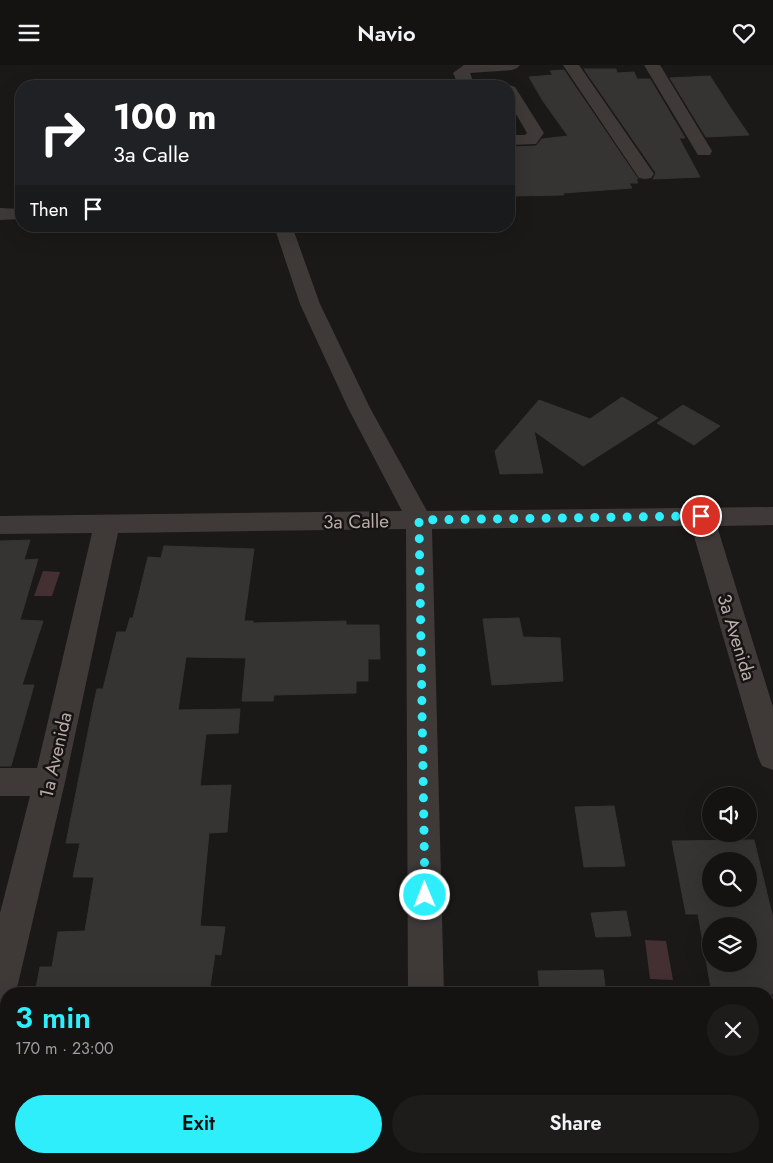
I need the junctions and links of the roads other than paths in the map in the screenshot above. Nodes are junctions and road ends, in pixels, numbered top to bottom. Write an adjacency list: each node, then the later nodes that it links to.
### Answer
1 (512, 65): 4 (street)
2 (571, 65): 10 (street)
3 (652, 65): 9 (street)
4 (493, 66): 5 (street); 6 (street)
5 (464, 80)
6 (502, 80)
7 (515, 100): 8 (street)
8 (515, 140)
9 (704, 151)
10 (645, 175)
11 (0, 214): 12 (street)
12 (15, 214)
13 (285, 232): 16 (street)
14 (701, 516): 15 (street, 3a Calle); 16 (street, 3a Calle); 19 (street, 3a Avenida)
15 (773, 516)
16 (419, 520): 18 (street, 3a Calle); 23 (street)
17 (0, 525): 18 (street, 3a Calle)
18 (107, 525): 21 (street, 1a Avenida)
19 (773, 757)
20 (0, 782): 21 (street)
21 (49, 782): 22 (street, 1a Avenida)
22 (0, 984)
23 (426, 987)

